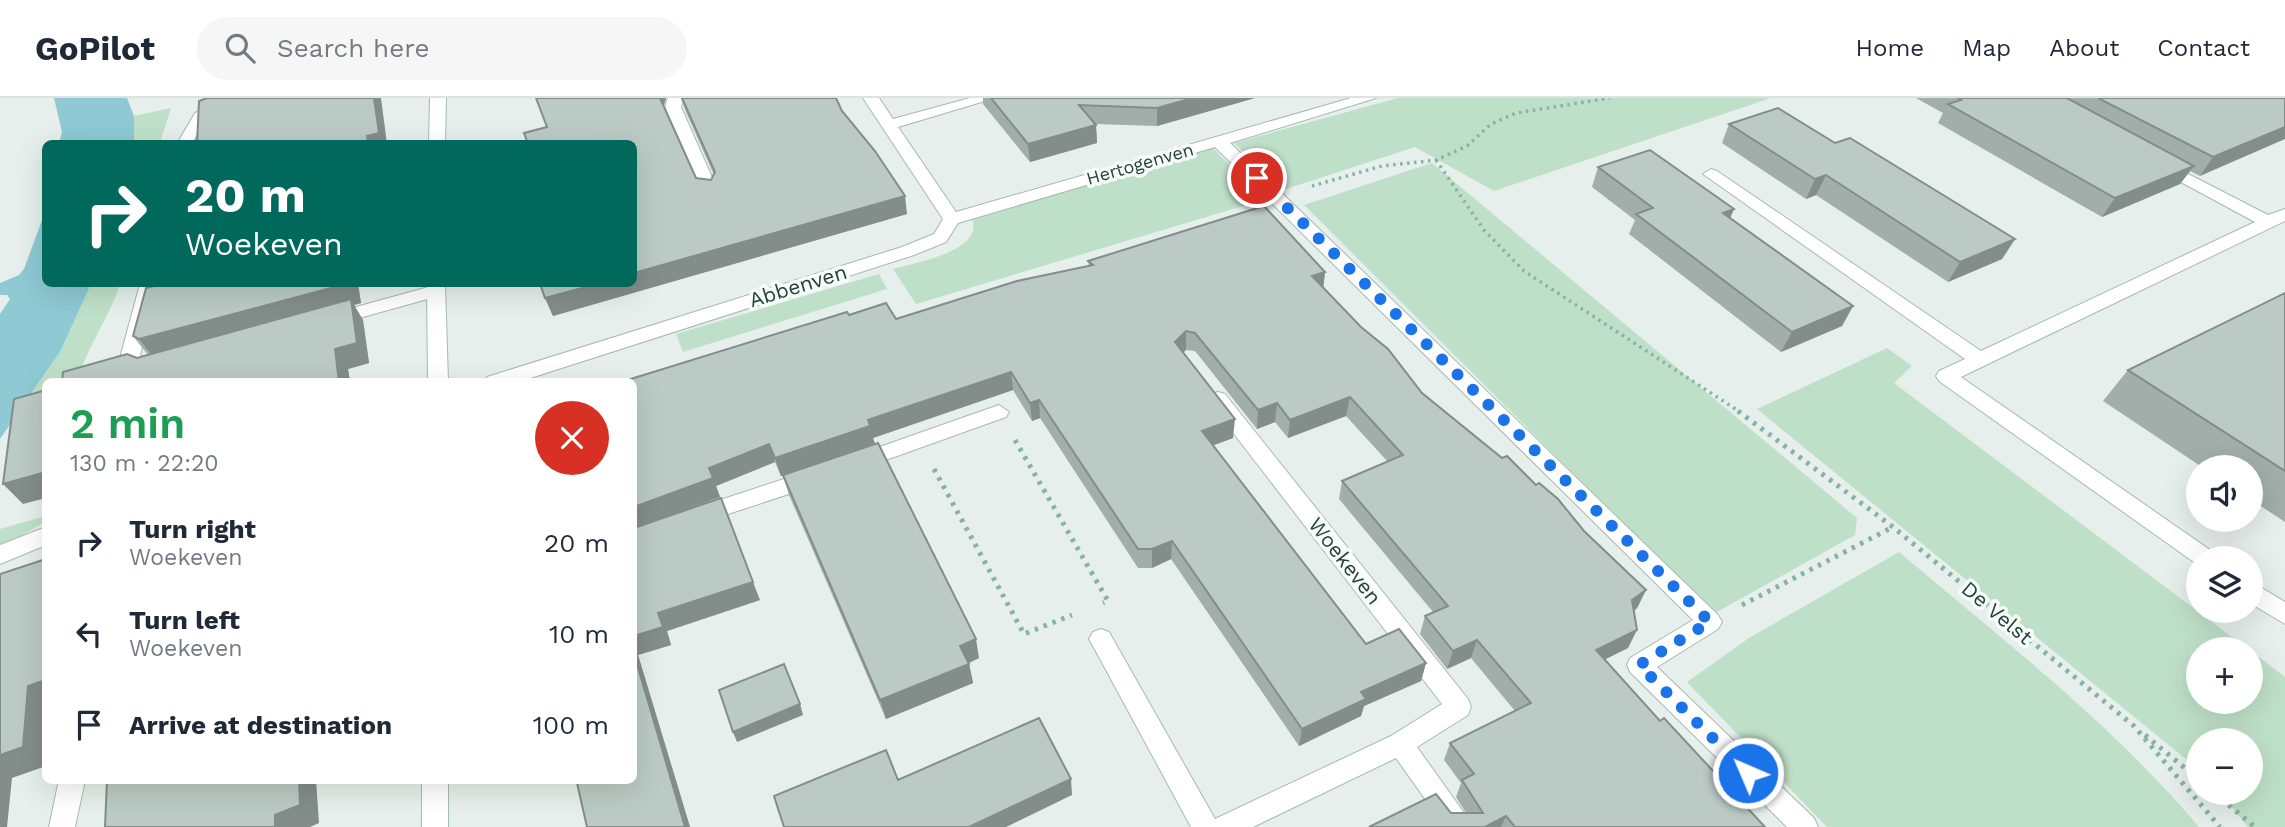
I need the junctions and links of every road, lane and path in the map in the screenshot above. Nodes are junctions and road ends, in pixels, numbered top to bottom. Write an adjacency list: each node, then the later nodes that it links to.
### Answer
1 (248, 98): 9 (street)
2 (438, 98): 10 (street)
3 (871, 98): 8 (street)
4 (987, 98): 8 (street)
5 (1368, 98): 11 (street, Hertogenven)
6 (1610, 98): 13 (path)
7 (678, 103): 15 (street)
8 (889, 125): 18 (street)
9 (186, 140)
10 (438, 140)
11 (1218, 141): 16 (street); 18 (street, Hertogenven)
12 (2146, 157): 17 (street)
13 (1436, 160): 16 (path); 30 (path, De Velst)
14 (1712, 174): 22 (street)
15 (710, 191)
16 (1276, 196): 38 (street)
17 (2277, 218): 22 (street)
18 (952, 219): 25 (street, Abbenven)
19 (148, 287): 23 (street)
20 (436, 287): 21 (street); 24 (street)
21 (315, 324)
22 (1980, 360): 32 (street)
23 (166, 365)
24 (438, 378)
25 (507, 378)
26 (1204, 381): 41 (street, Woekeven)
27 (999, 412): 28 (street); 35 (path)
28 (918, 441): 29 (street); 36 (path)
29 (673, 524)
30 (1893, 527): 38 (path); 40 (path, De Velst)
31 (42, 537): 33 (street)
32 (2188, 546)
33 (0, 555)
34 (2263, 599): 37 (street)
35 (1097, 605)
36 (1074, 614)
37 (2285, 614)
38 (1710, 622): 51 (street)
39 (1101, 639): 48 (street)
40 (2134, 726): 42 (path); 52 (path, De Velst)
41 (1400, 744): 49 (street, Woekeven); 50 (street)
42 (2186, 769)
43 (71, 784): 46 (street)
44 (435, 784): 47 (street)
45 (2228, 805): 53 (path)
46 (62, 827)
47 (435, 827)
48 (1205, 827)
49 (1225, 827)
50 (1461, 827)
51 (1805, 827)
52 (2220, 827)
53 (2255, 827)

